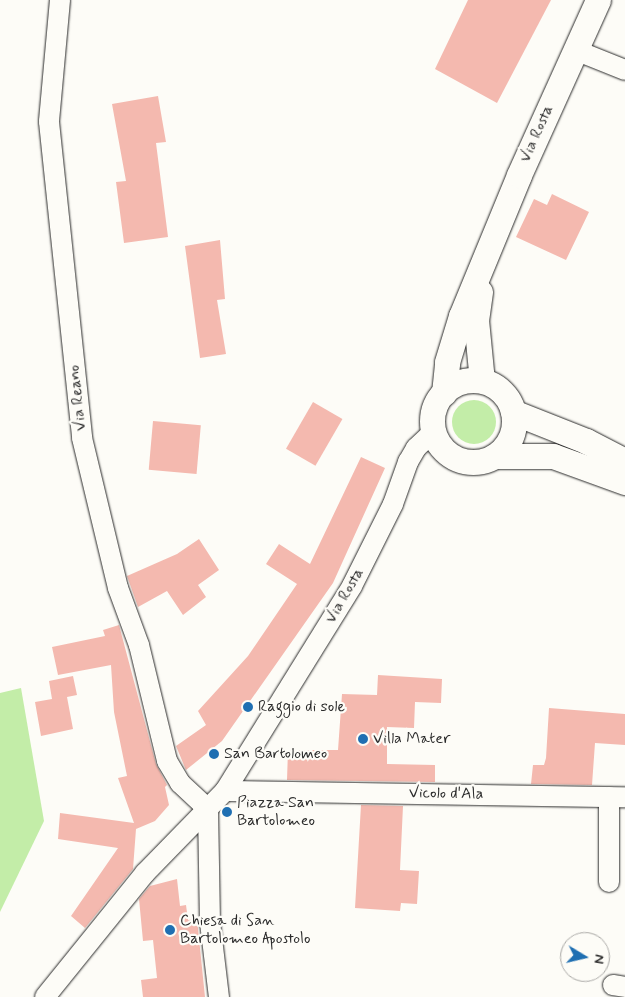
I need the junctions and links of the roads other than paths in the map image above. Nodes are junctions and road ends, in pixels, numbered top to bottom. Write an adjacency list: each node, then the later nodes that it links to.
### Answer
1 (60, 0): 15 (street, Via Reano)
2 (598, 0): 3 (street, Via Rosta)
3 (575, 50): 4 (street); 5 (street, Via Rosta)
4 (625, 70)
5 (482, 270): 6 (street, Via Rosta); 7 (street, Via Rosta)
6 (482, 381): 7 (street); 8 (street)
7 (444, 393): 9 (street)
8 (513, 412): 10 (street); 11 (street)
9 (433, 432): 10 (street); 13 (street, Via Rosta)
10 (495, 456): 12 (street)
11 (625, 461)
12 (625, 482)
13 (225, 791): 14 (street, Vicolo d'Ala); 15 (street)
14 (617, 797): 16 (street, Vicolo d'Ala)
15 (208, 809): 17 (street); 18 (street)
16 (608, 882)
17 (45, 997)
18 (219, 997)

